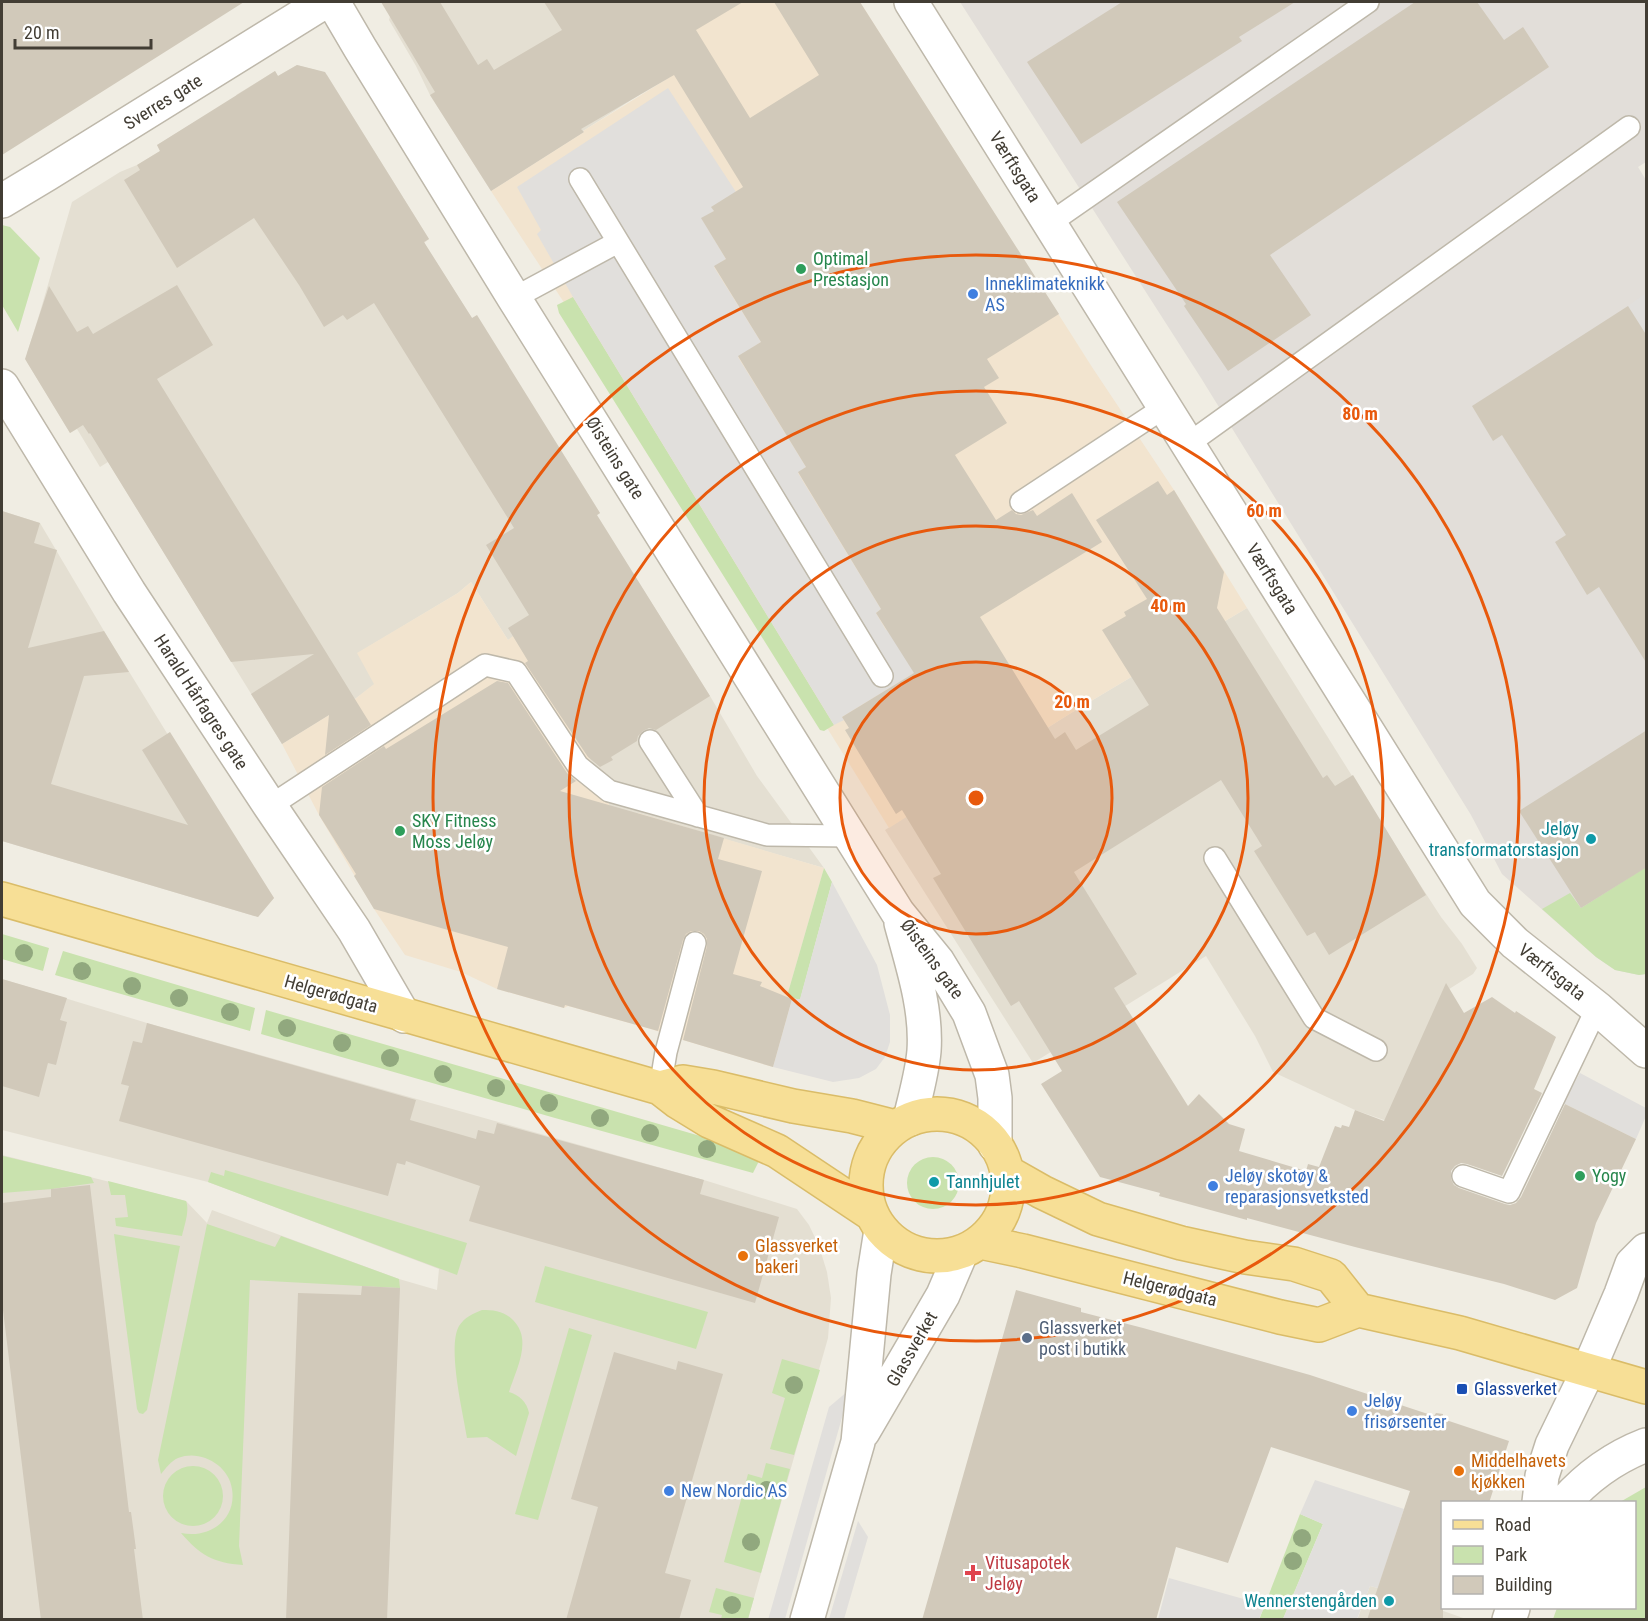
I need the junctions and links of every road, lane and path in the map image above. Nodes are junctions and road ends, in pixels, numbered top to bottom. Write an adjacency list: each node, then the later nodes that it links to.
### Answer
1 (324, 2): 7 (street, Sverres gate)
2 (333, 2): 10 (street, Øisteins gate)
3 (911, 2): 8 (street, Værftsgata)
4 (1368, 2): 8 (lane)
5 (1629, 127): 13 (lane)
6 (580, 179): 9 (lane)
7 (2, 201)
8 (1050, 224): 12 (street, Værftsgata)
9 (618, 242): 10 (lane); 15 (lane)
10 (514, 298): 19 (street, Øisteins gate)
11 (2, 386): 17 (street, Harald Hårfagres gate)
12 (1165, 407): 13 (street, Værftsgata); 14 (lane)
13 (1188, 444): 24 (street, Værftsgata)
14 (1021, 502)
15 (882, 676)
16 (650, 741): 18 (lane)
17 (270, 806): 18 (lane); 25 (street, Harald Hårfagres gate)
18 (698, 816): 19 (lane)
19 (849, 836): 22 (street, Øisteins gate)
20 (1215, 858): 26 (lane)
21 (2, 899): 25 (main road, Helgerødgata)
22 (898, 913): 29 (street, Øisteins gate); 30 (street, Øisteins gate)
23 (695, 943): 28 (lane)
24 (1597, 1008): 27 (street, Værftsgata); 31 (lane)
25 (404, 1016): 28 (main road, Helgerødgata)
26 (1376, 1050)
27 (1647, 1051)
28 (660, 1088): 29 (main road, Helgerødgata); 32 (main road, Helgerødgata)
29 (903, 1123): 30 (main road); 32 (main road)
30 (1001, 1158): 33 (main road); 35 (main road)
31 (1463, 1176)
32 (876, 1221): 33 (main road); 38 (street, Glassverket)
33 (970, 1247): 35 (main road, Helgerødgata); 38 (street, Glassverket)
34 (1647, 1250): 36 (street)
35 (1358, 1310): 36 (main road)
36 (1588, 1371): 37 (main road); 40 (street)
37 (1647, 1387)
38 (858, 1442): 42 (street, Glassverket)
39 (1647, 1445): 41 (street)
40 (1539, 1501)
41 (1567, 1501)
42 (807, 1620)

